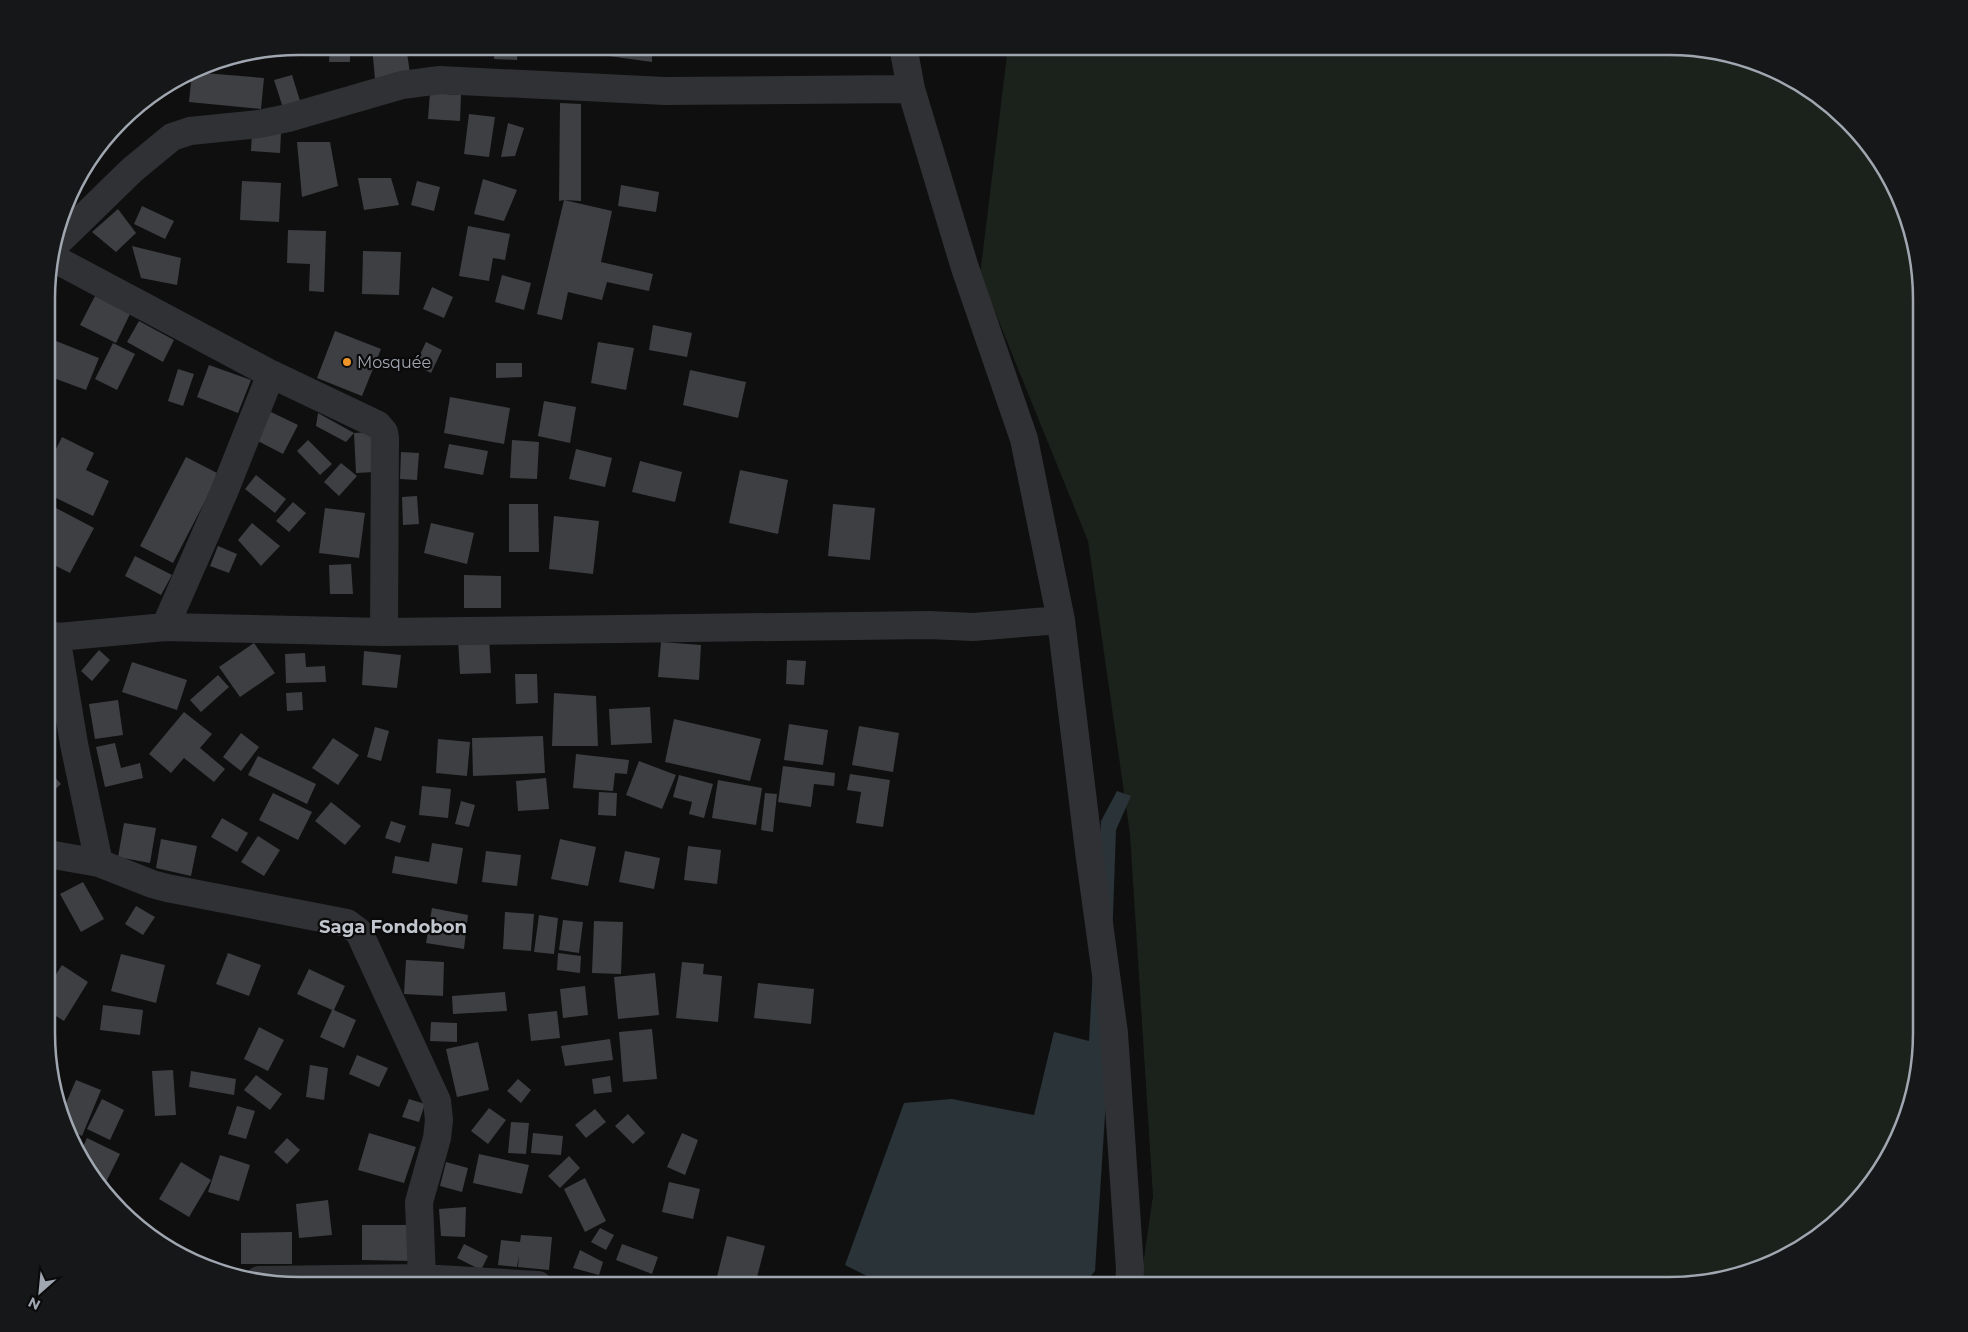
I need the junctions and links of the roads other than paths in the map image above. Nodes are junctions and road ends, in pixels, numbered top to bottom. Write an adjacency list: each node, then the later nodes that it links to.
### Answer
1 (905, 55): 2 (street)
2 (911, 89): 3 (street); 6 (street)
3 (63, 237)
4 (58, 261): 5 (street)
5 (271, 374): 7 (street); 8 (street)
6 (1061, 620): 8 (street); 14 (street)
7 (165, 627): 8 (street); 9 (street)
8 (384, 632)
9 (55, 637)
10 (55, 652): 12 (street)
11 (55, 855): 12 (street)
12 (99, 864): 13 (street)
13 (422, 1277)
14 (1124, 1277)

